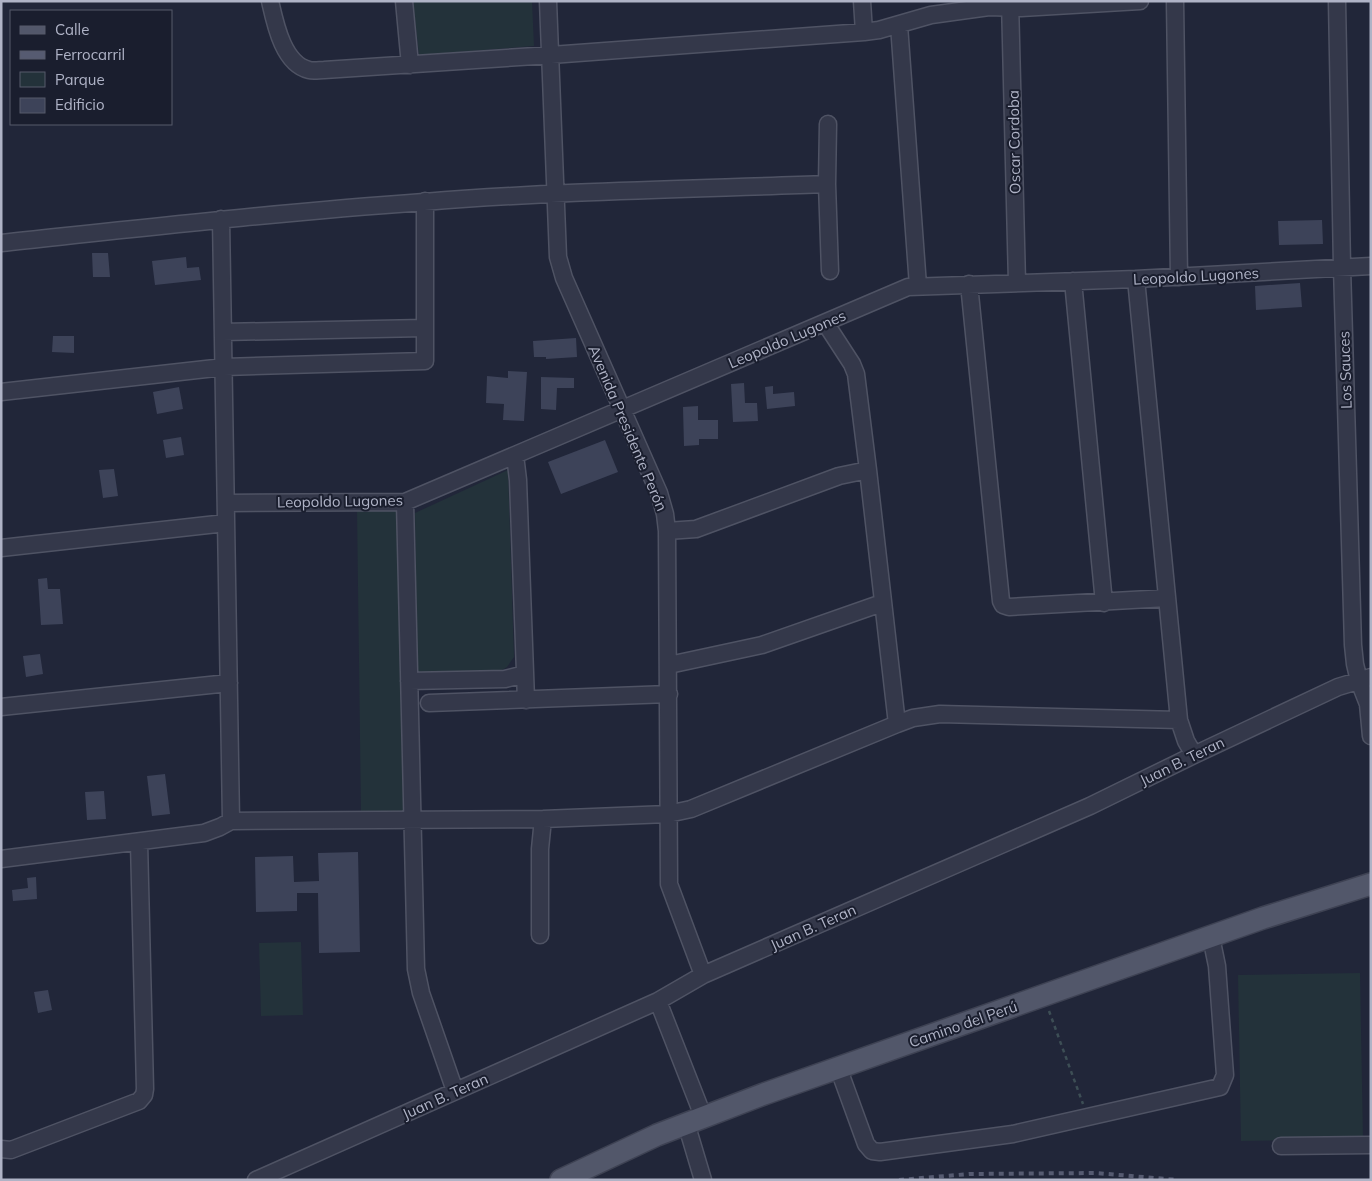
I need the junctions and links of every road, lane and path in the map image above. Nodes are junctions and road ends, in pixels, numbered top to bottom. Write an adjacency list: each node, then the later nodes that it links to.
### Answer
1 (270, 1): 12 (street)
2 (404, 1): 12 (street)
3 (548, 1): 11 (street, Avenida Presidente Perón)
4 (862, 1): 10 (street)
5 (1140, 1): 8 (street)
6 (1175, 1): 22 (street)
7 (1337, 1): 20 (street, Los Sauces)
8 (1010, 4): 9 (street); 25 (street, Oscar Cordoba)
9 (899, 24): 10 (street); 27 (street)
10 (864, 32): 11 (street)
11 (552, 55): 12 (street); 15 (street, Avenida Presidente Perón)
12 (410, 65)
13 (828, 124): 14 (street)
14 (827, 184): 15 (street); 21 (street)
15 (556, 194): 16 (street); 33 (street, Avenida Presidente Perón)
16 (425, 202): 17 (street); 29 (street)
17 (221, 220): 18 (street); 30 (street)
18 (1, 243)
19 (1371, 266): 20 (street, Leopoldo Lugones)
20 (1342, 267): 22 (street, Leopoldo Lugones); 46 (street, Los Sauces)
21 (830, 271)
22 (1179, 277): 23 (street, Leopoldo Lugones)
23 (1136, 279): 24 (street, Leopoldo Lugones); 41 (street)
24 (1073, 281): 25 (street, Leopoldo Lugones); 43 (street)
25 (1017, 283): 26 (street, Leopoldo Lugones)
26 (970, 284): 27 (street, Leopoldo Lugones); 43 (street)
27 (918, 286): 28 (street, Leopoldo Lugones)
28 (826, 324): 33 (street, Leopoldo Lugones); 35 (street)
29 (424, 328): 30 (street); 31 (street)
30 (223, 332): 31 (street)
31 (224, 367): 32 (street); 37 (street)
32 (1, 392)
33 (621, 409): 34 (street, Leopoldo Lugones); 39 (street, Avenida Presidente Perón)
34 (515, 455): 36 (street, Leopoldo Lugones); 45 (street)
35 (868, 470): 39 (street); 42 (street)
36 (405, 502): 37 (street, Leopoldo Lugones); 47 (street)
37 (226, 503): 38 (street)
38 (226, 523): 40 (street); 48 (street)
39 (667, 531): 44 (street, Avenida Presidente Perón)
40 (1, 548)
41 (1167, 598): 43 (street); 53 (street)
42 (882, 602): 44 (street); 54 (street)
43 (1104, 603)
44 (669, 665): 49 (street, Avenida Presidente Perón)
45 (525, 674): 47 (street); 50 (street)
46 (1365, 679): 55 (street, Los Sauces); 56 (street, Juan B. Teran)
47 (409, 681): 60 (street)
48 (229, 683): 52 (street); 59 (street)
49 (669, 694): 50 (street); 57 (street, Avenida Presidente Perón)
50 (526, 700): 51 (street)
51 (429, 703)
52 (1, 708)
53 (1179, 720): 54 (street); 56 (street)
54 (897, 724): 57 (street)
55 (1371, 736)
56 (1194, 755): 66 (street, Juan B. Teran)
57 (668, 814): 58 (street); 66 (street, Avenida Presidente Perón)
58 (543, 819): 60 (street); 64 (street)
59 (231, 820): 60 (street); 61 (street)
60 (411, 820): 70 (street)
61 (139, 842): 62 (street); 75 (street)
62 (1, 859)
63 (1371, 884): 65 (main road, Camino del Perú)
64 (540, 935)
65 (1211, 937): 67 (main road, Camino del Perú); 71 (street)
66 (703, 975): 68 (street, Juan B. Teran)
67 (1043, 996): 69 (main road, Camino del Perú); 71 (path)
68 (658, 1001): 70 (street, Juan B. Teran); 72 (street)
69 (838, 1067): 71 (street); 72 (main road, Camino del Perú)
70 (455, 1091): 76 (street, Juan B. Teran)
71 (1088, 1117)
72 (695, 1120): 77 (main road, Camino del Perú); 78 (street)
73 (1371, 1145): 74 (street)
74 (1281, 1146)
75 (1, 1149)
76 (256, 1180)
77 (561, 1180)
78 (703, 1180)

